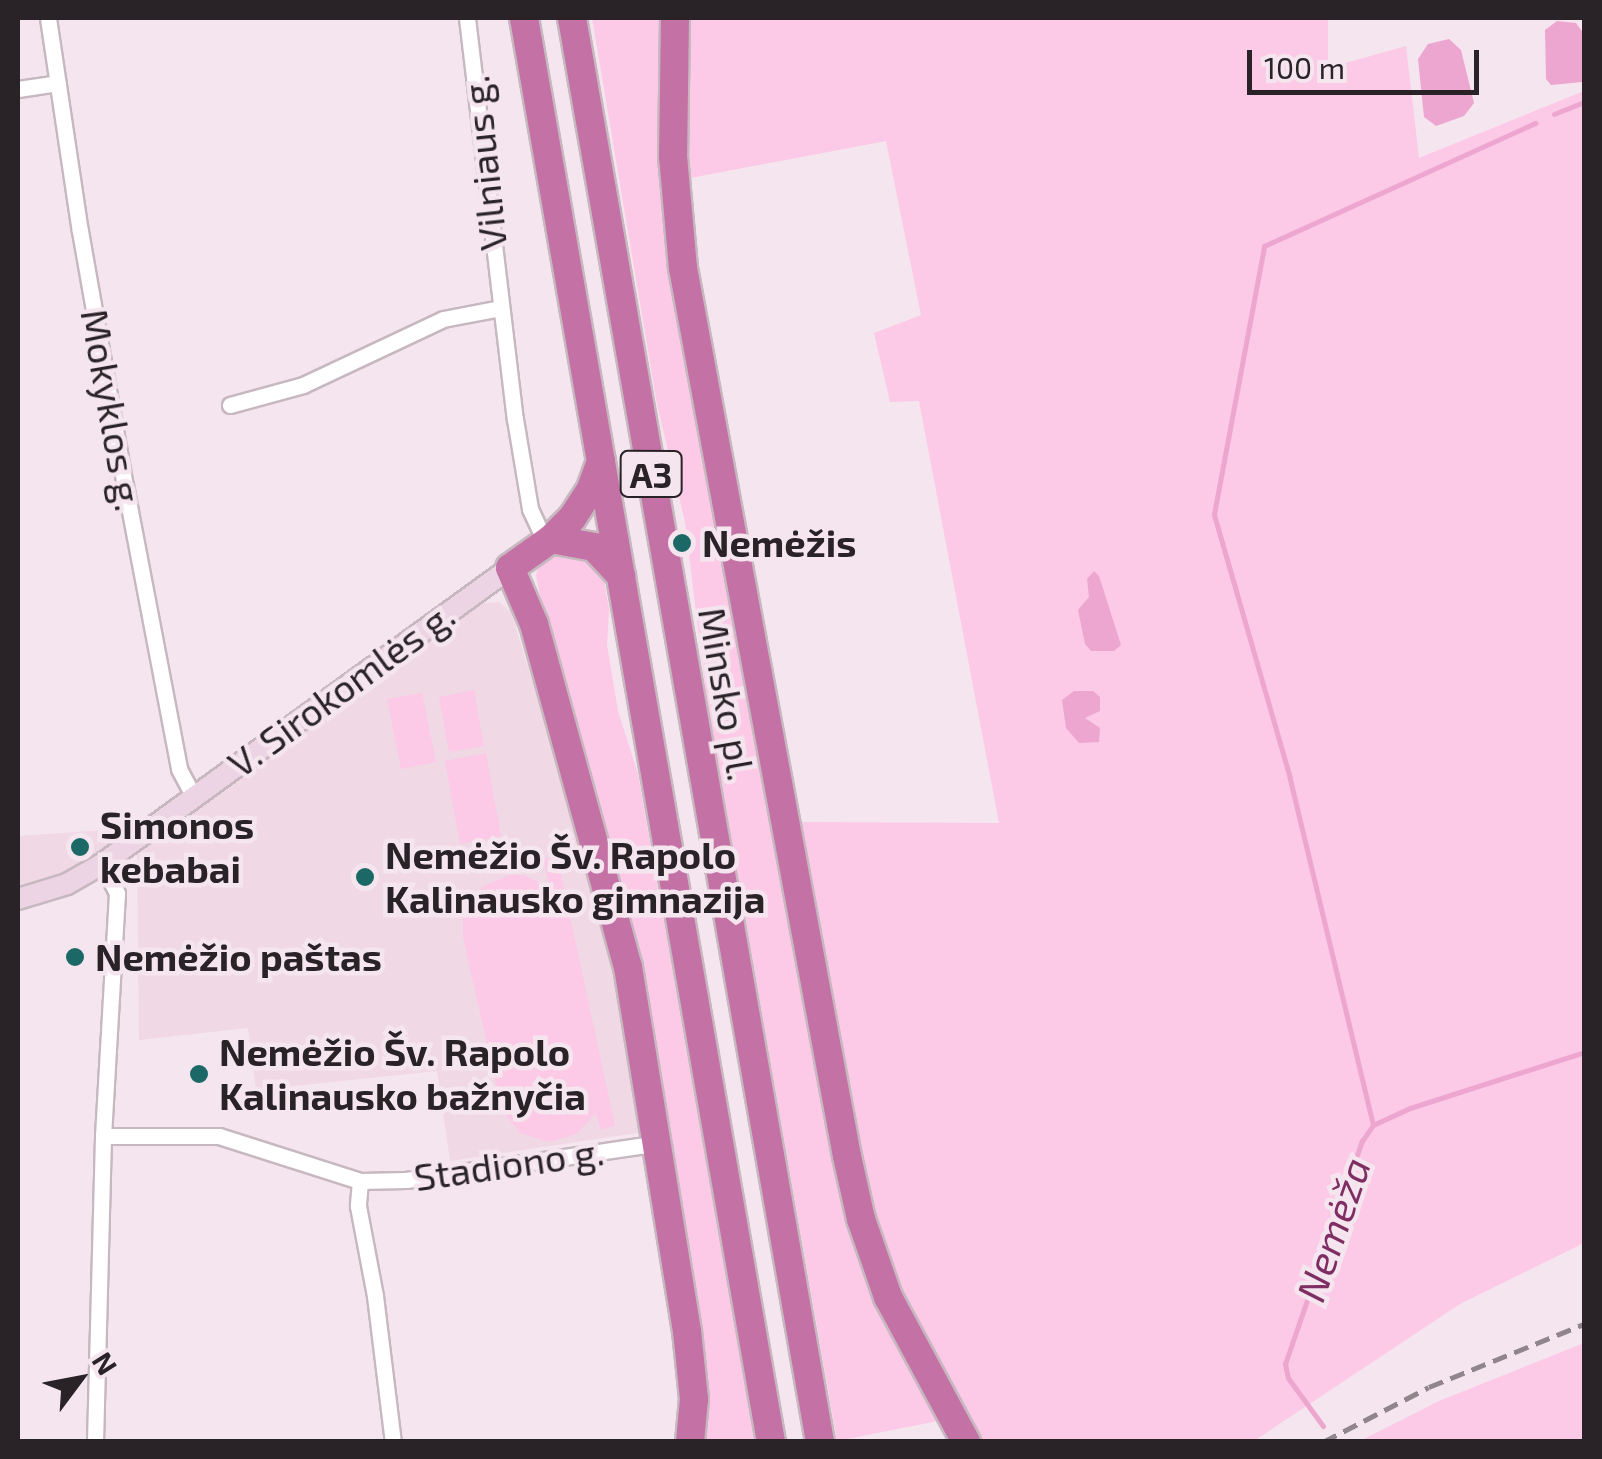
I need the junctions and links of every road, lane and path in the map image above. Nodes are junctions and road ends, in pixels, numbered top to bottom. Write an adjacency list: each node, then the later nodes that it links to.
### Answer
1 (48, 18): 6 (street, Mokyklos g.)
2 (468, 18): 8 (street, Vilniaus g.)
3 (524, 18): 10 (highway, A3)
4 (572, 18): 24 (highway, Minsko pl. / A3)
5 (676, 18): 25 (highway)
6 (58, 83): 7 (street); 14 (street, Mokyklos g.)
7 (18, 89)
8 (500, 308): 9 (street); 11 (street, Vilniaus g.)
9 (230, 405)
10 (601, 459): 11 (highway); 13 (highway, A3)
11 (549, 541): 12 (highway); 13 (highway)
12 (510, 568): 14 (main road, V. Sirokomlės g.); 18 (highway)
13 (621, 576): 23 (highway, A3)
14 (194, 796): 15 (main road, V. Sirokomlės g.)
15 (102, 864): 16 (main road, V. Sirokomlės g.); 17 (street)
16 (18, 899)
17 (103, 1136): 19 (street, Stadiono g.); 20 (street)
18 (659, 1143): 19 (street, Stadiono g.); 22 (highway)
19 (360, 1181): 21 (street, Stadiono g.)
20 (95, 1442)
21 (394, 1442)
22 (690, 1442)
23 (770, 1442)
24 (820, 1442)
25 (966, 1442)

